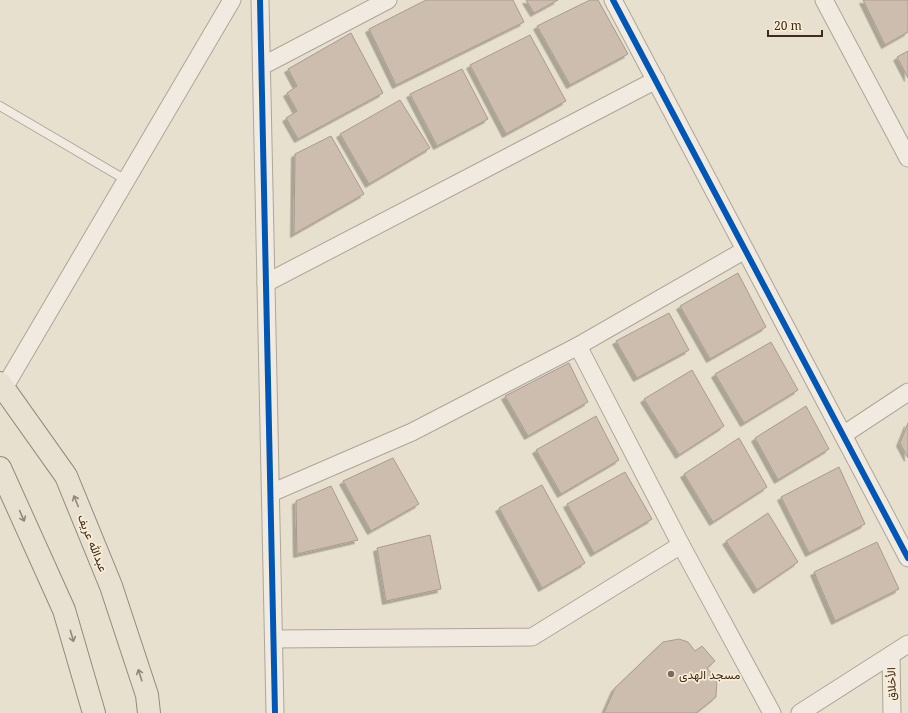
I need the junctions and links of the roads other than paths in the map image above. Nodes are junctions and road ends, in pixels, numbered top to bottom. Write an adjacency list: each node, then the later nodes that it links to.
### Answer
1 (232, 0): 10 (street)
2 (260, 0): 6 (street)
3 (388, 0): 6 (street)
4 (613, 0): 7 (street)
5 (824, 0): 9 (street)
6 (262, 66): 12 (street)
7 (656, 80): 11 (street); 12 (street)
8 (0, 106): 10 (lane)
9 (908, 158)
10 (126, 180): 14 (street)
11 (745, 250): 13 (street); 16 (street)
12 (266, 283): 18 (street)
13 (578, 346): 18 (street); 20 (street)
14 (2, 385): 26 (main road, عبدالله عريف, one-way to 14)
15 (908, 392): 16 (street)
16 (843, 435): 21 (street)
17 (0, 468): 19 (main road)
18 (271, 493): 22 (street)
19 (6, 497): 25 (main road, one-way to 25)
20 (681, 545): 22 (street); 28 (street)
21 (908, 558)
22 (274, 639): 27 (street)
23 (908, 644): 24 (street)
24 (891, 655): 29 (street); 30 (street, الأخلاق)
25 (94, 713)
26 (149, 713)
27 (275, 713)
28 (772, 713)
29 (800, 713)
30 (892, 713)

